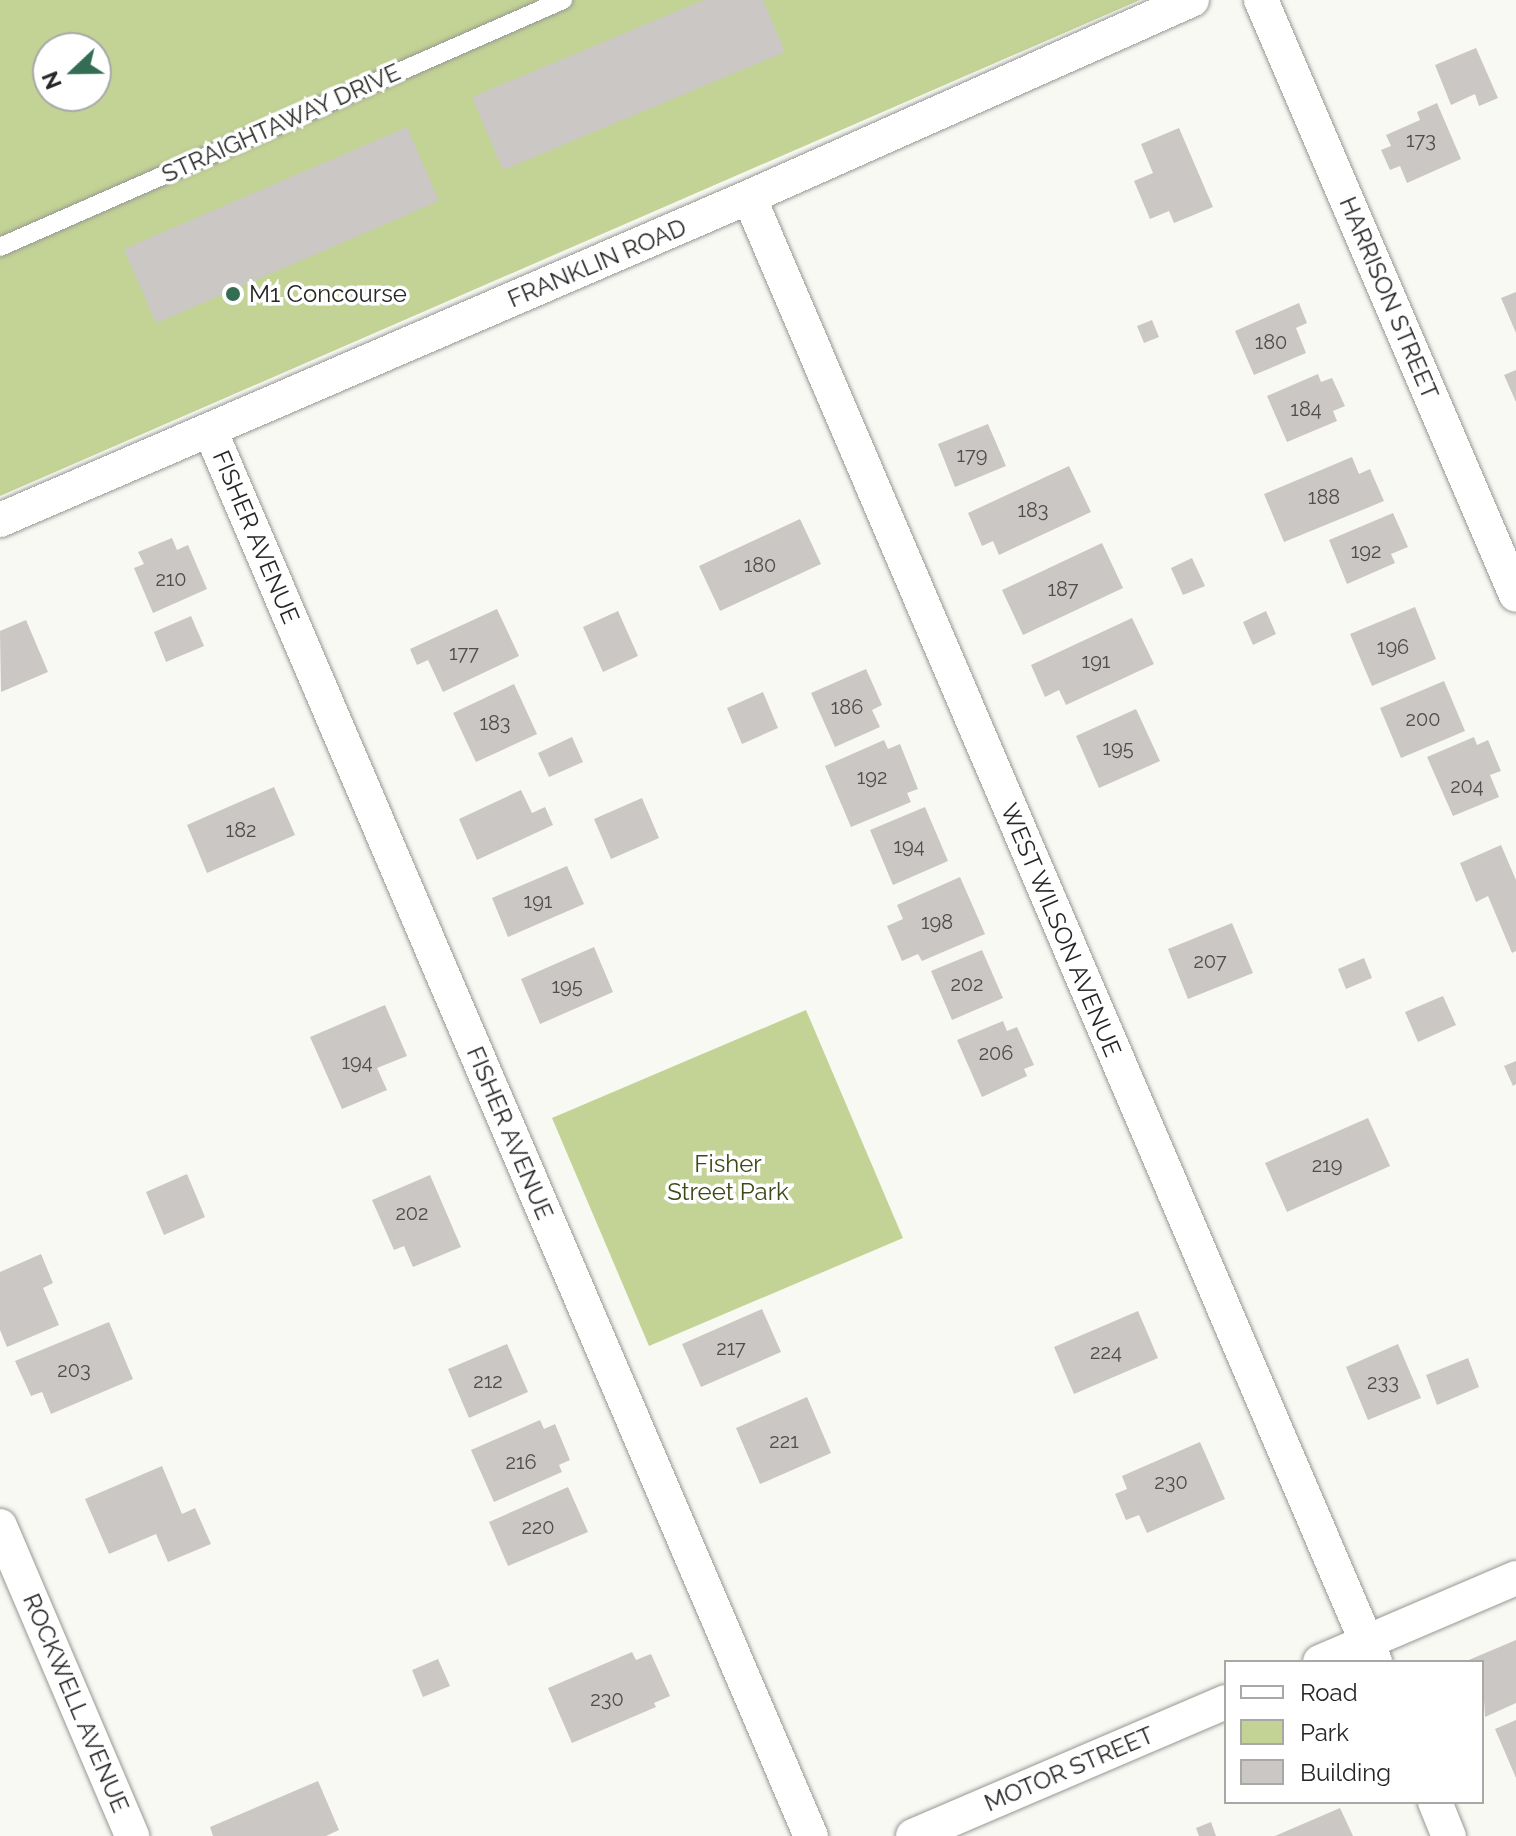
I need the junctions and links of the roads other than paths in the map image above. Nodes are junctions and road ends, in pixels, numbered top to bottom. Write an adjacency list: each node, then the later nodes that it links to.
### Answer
1 (563, 0): 5 (lane, STRAIGHTAWAY DRIVE)
2 (1192, 0): 4 (street, FRANKLIN ROAD)
3 (1261, 0): 8 (street, HARRISON STREET)
4 (749, 197): 6 (street, FRANKLIN ROAD); 11 (street, WEST WILSON AVENUE)
5 (0, 247)
6 (210, 430): 7 (street, FRANKLIN ROAD); 16 (street, FISHER AVENUE)
7 (0, 520)
8 (1516, 595)
9 (0, 1526): 15 (street, ROCKWELL AVENUE)
10 (1516, 1578): 11 (street)
11 (1370, 1652): 12 (street)
12 (1330, 1660)
13 (1224, 1703): 17 (street, MOTOR STREET)
14 (1436, 1804): 18 (street)
15 (132, 1836)
16 (811, 1836)
17 (913, 1836)
18 (1449, 1836)

